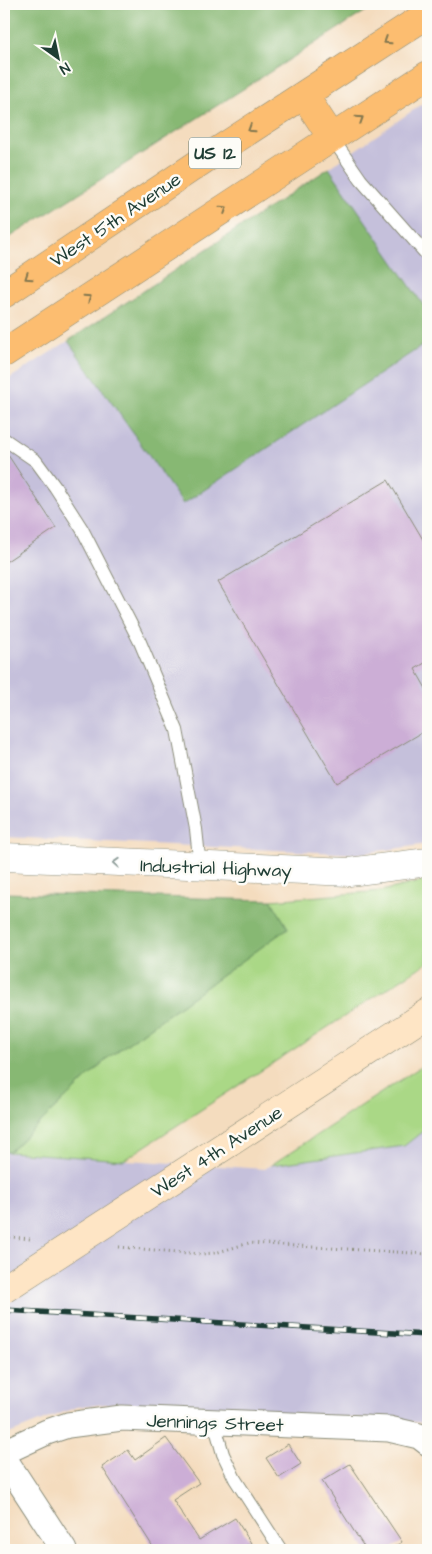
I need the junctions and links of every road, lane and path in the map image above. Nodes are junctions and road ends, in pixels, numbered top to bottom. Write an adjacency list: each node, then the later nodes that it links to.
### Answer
1 (428, 14): 3 (main road, West 5th Avenue / US 12, one-way to 3)
2 (428, 75): 4 (main road, US 12, one-way to 2)
3 (304, 95): 4 (main road); 6 (main road, West 5th Avenue / US 12, one-way to 6)
4 (332, 138): 5 (lane); 7 (main road, US 12, one-way to 4)
5 (428, 256)
6 (4, 294)
7 (4, 353)
8 (4, 439): 11 (lane)
9 (4, 857): 11 (street, Industrial Highway, one-way to 9)
10 (428, 862): 11 (street, Industrial Highway)
11 (200, 867)
12 (428, 1013): 17 (main road, West 4th Avenue, bridge)
13 (4, 1236): 14 (path)
14 (34, 1239)
15 (113, 1246): 16 (path)
16 (428, 1254)
17 (4, 1289)
18 (214, 1422): 19 (street, Jennings Street); 20 (street, Jennings Street); 23 (lane)
19 (428, 1444)
20 (4, 1452)
21 (4, 1458): 22 (street)
22 (64, 1550)
23 (281, 1550)

